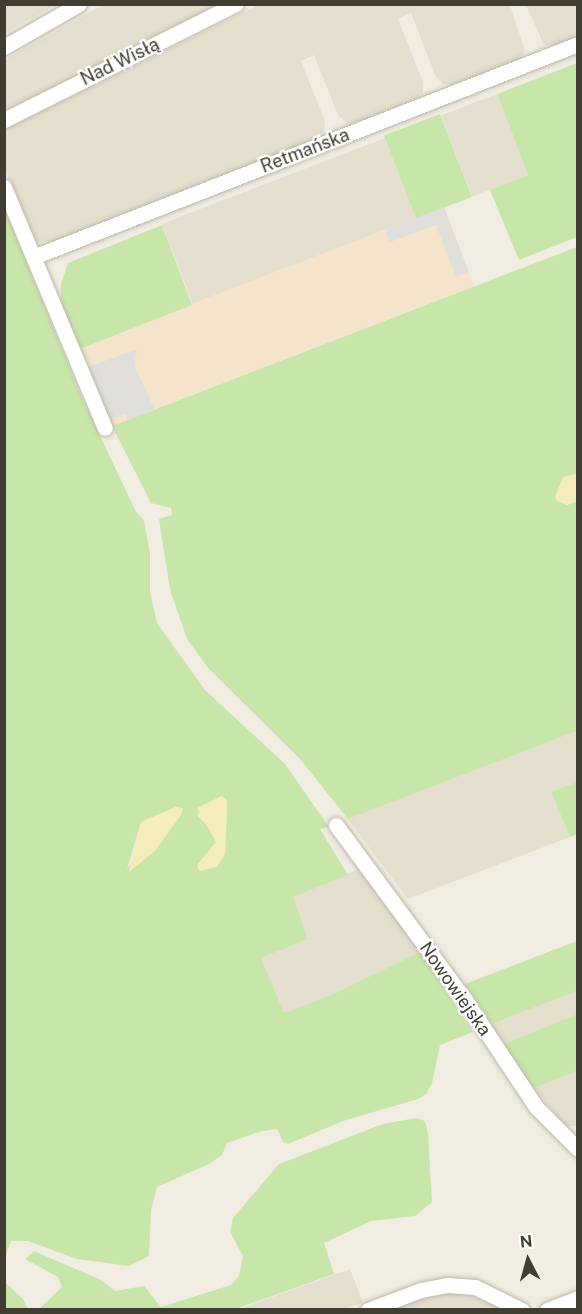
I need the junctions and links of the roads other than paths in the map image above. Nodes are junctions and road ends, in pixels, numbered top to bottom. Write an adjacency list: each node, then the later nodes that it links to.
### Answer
1 (79, 4): 4 (street)
2 (236, 4): 5 (street, Nad Wisłą)
3 (578, 45): 7 (street, Retmańska)
4 (4, 47)
5 (4, 120)
6 (4, 187): 7 (street)
7 (33, 257): 8 (street)
8 (105, 428)
9 (336, 825): 10 (street, Nowowiejska)
10 (574, 1140)
11 (578, 1298): 14 (street)
12 (368, 1310): 13 (street)
13 (522, 1310)
14 (547, 1310)

